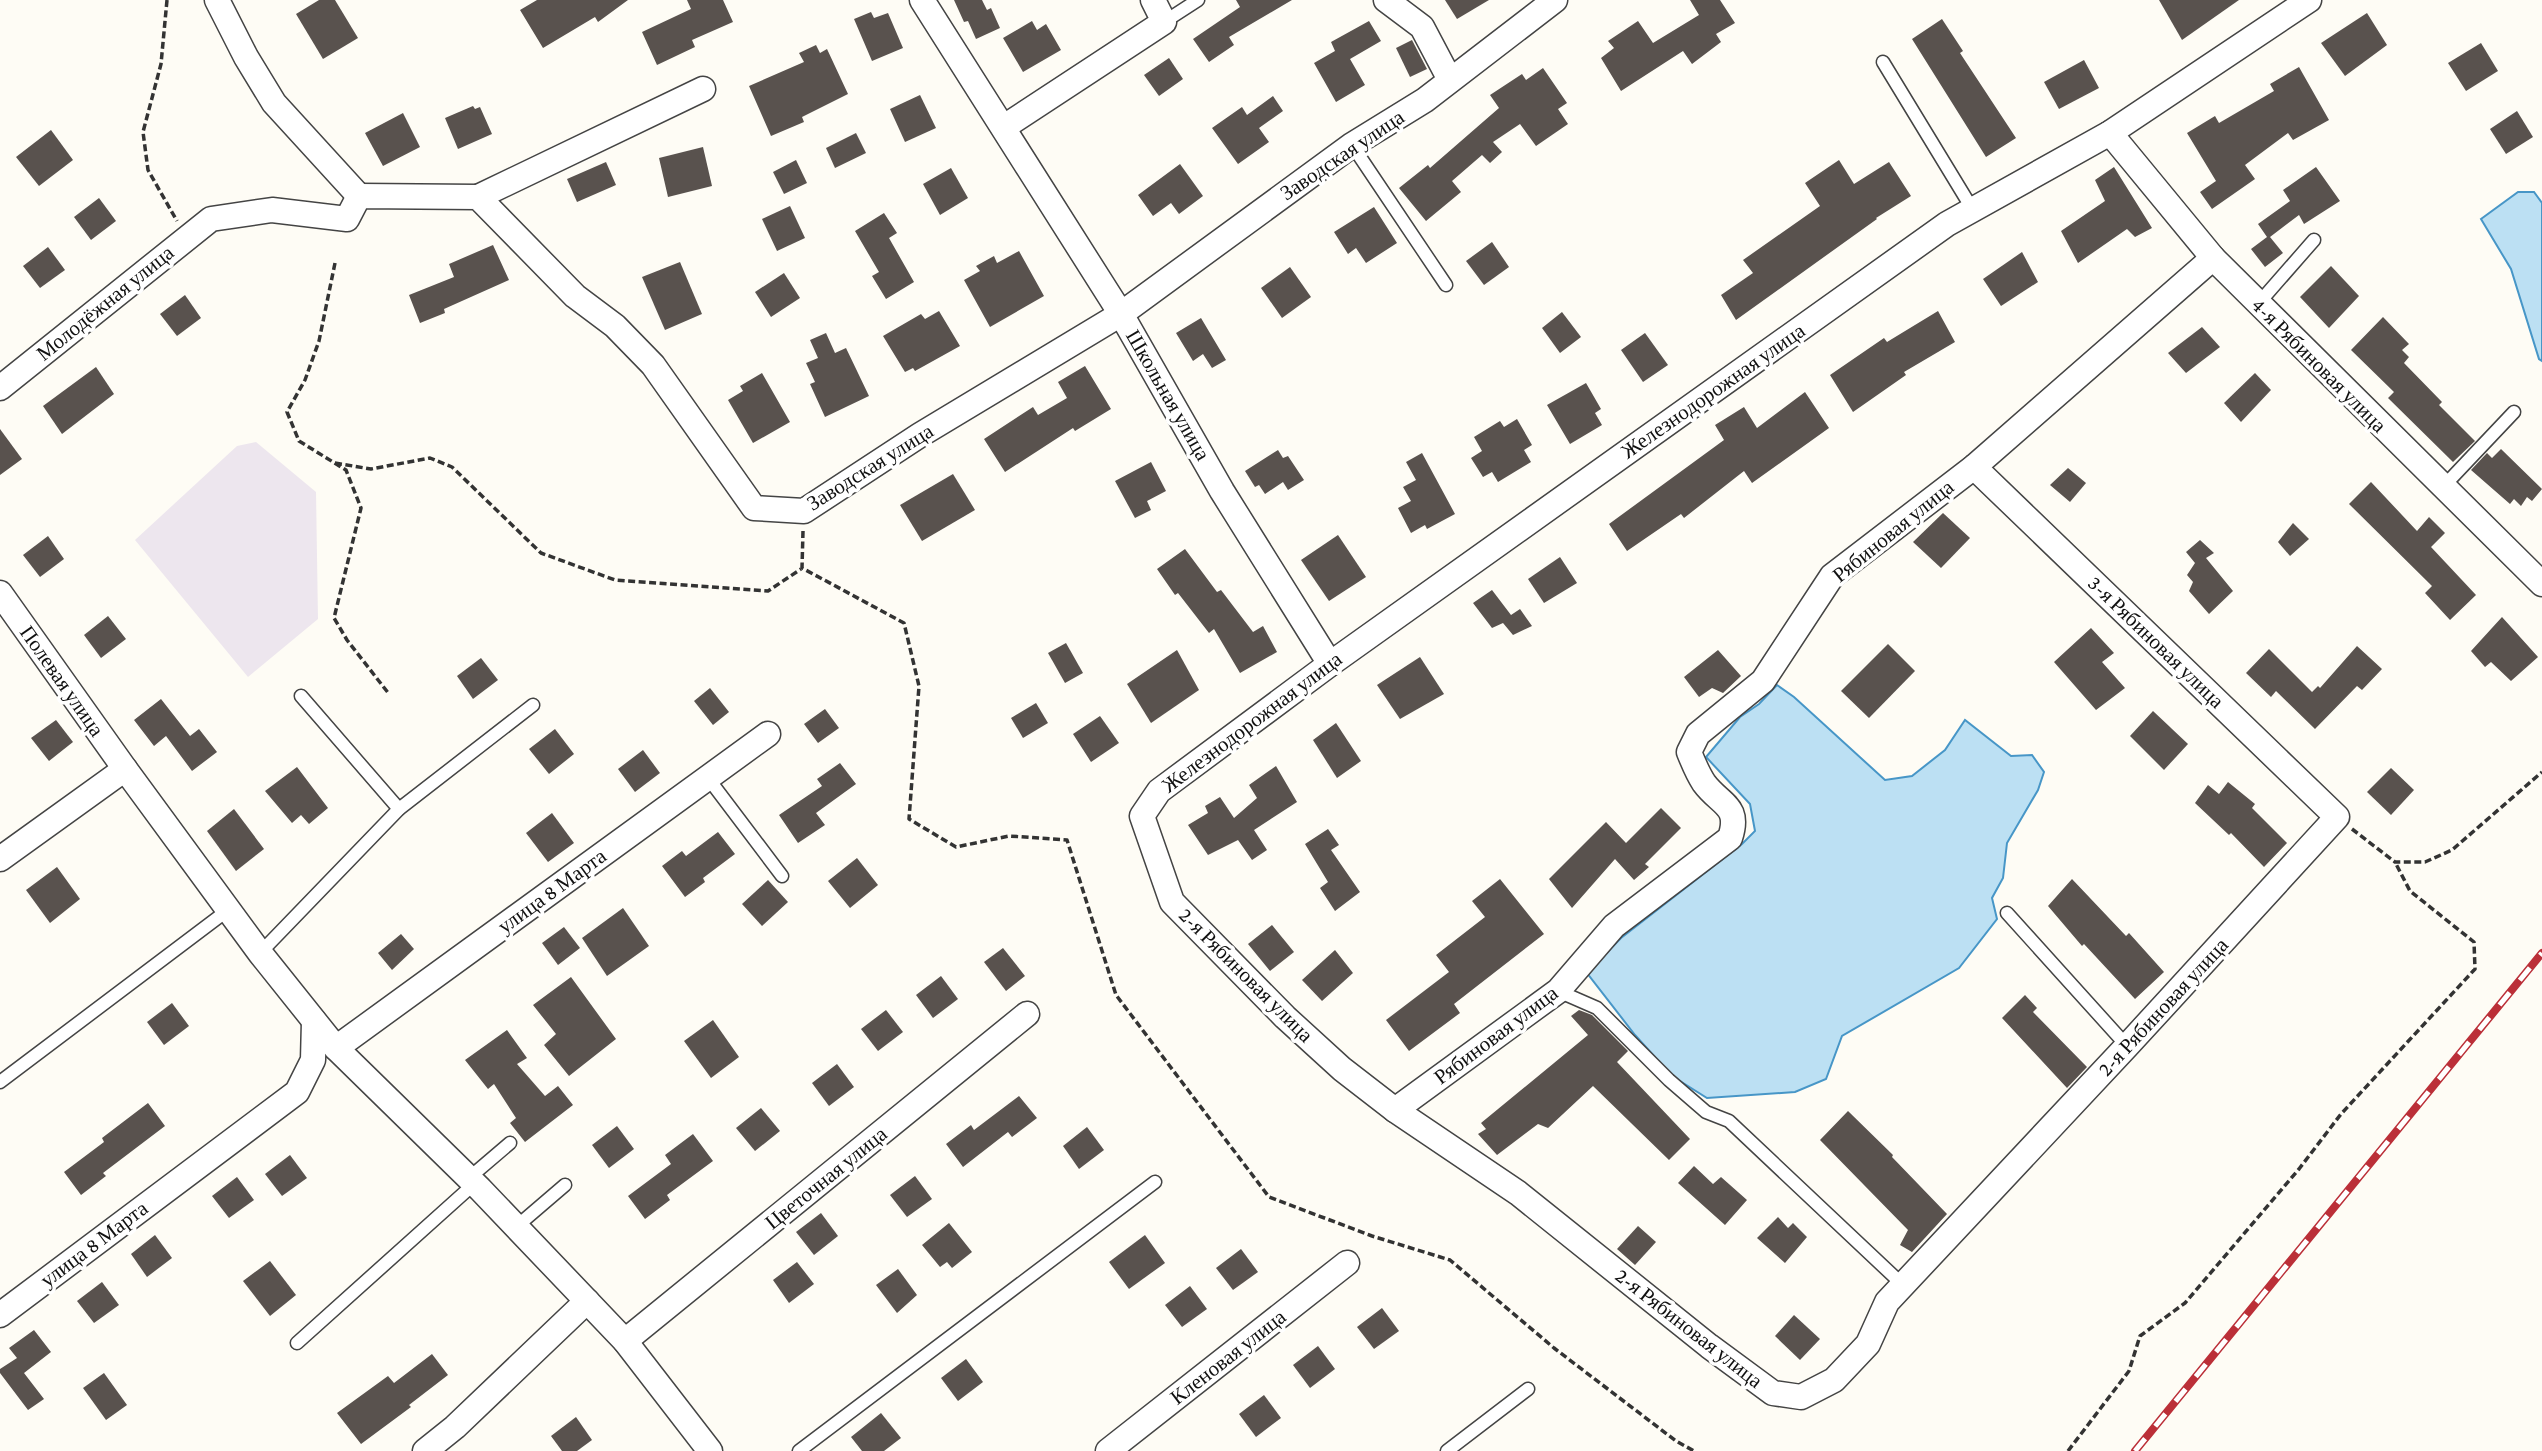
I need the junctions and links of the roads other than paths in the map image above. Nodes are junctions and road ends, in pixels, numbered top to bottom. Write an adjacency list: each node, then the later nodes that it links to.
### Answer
1 (217, 0): 14 (street)
2 (922, 0): 11 (street, Школьная улица)
3 (1198, 0): 7 (lane)
4 (1386, 0): 9 (street)
5 (1555, 0): 9 (street, Заводская улица)
6 (2309, 0): 12 (street, Железнодорожная улица)
7 (1159, 11): 11 (street)
8 (1882, 62): 16 (lane)
9 (1450, 80): 13 (street, Заводская улица)
10 (703, 89): 15 (street)
11 (1004, 127): 21 (street, Школьная улица)
12 (2110, 133): 16 (street, Железнодорожная улица); 18 (street, 4-я Рябиновая улица)
13 (1352, 145): 19 (lane); 21 (street, Заводская улица)
14 (359, 196): 15 (street); 22 (street, Молодёжная улица)
15 (478, 197): 21 (street, Заводская улица)
16 (1973, 210): 28 (street, Железнодорожная улица)
17 (2314, 240): 20 (lane)
18 (2213, 258): 20 (street, 4-я Рябиновая улица); 24 (street, Рябиновая улица)
19 (1446, 285)
20 (2258, 304): 25 (street, 4-я Рябиновая улица)
21 (1121, 314): 28 (street, Школьная улица)
22 (0, 388)
23 (2514, 412): 25 (lane)
24 (1974, 467): 36 (street, 3-я Рябиновая улица); 42 (street, Рябиновая улица)
25 (2443, 487): 26 (street, 4-я Рябиновая улица)
26 (2542, 584)
27 (0, 593): 32 (street, Полевая улица)
28 (1330, 664): 35 (street, Железнодорожная улица)
29 (301, 696): 34 (lane)
30 (533, 705): 34 (lane)
31 (768, 734): 33 (street, улица 8 Марта)
32 (125, 769): 37 (street); 39 (street, Полевая улица)
33 (708, 778): 38 (lane); 46 (street, улица 8 Марта)
34 (399, 809): 41 (lane)
35 (1142, 816): 48 (street, 2-я Рябиновая улица)
36 (2337, 817): 45 (street, 2-я Рябиновая улица)
37 (0, 859)
38 (782, 876)
39 (228, 910): 41 (street, Полевая улица); 47 (lane)
40 (2007, 913): 45 (lane)
41 (260, 953): 44 (street, Полевая улица)
42 (1558, 991): 48 (street, Рябиновая улица); 55 (lane)
43 (1027, 1014): 58 (street, Цветочная улица)
44 (314, 1021): 46 (street, Полевая улица); 57 (street, улица 8 Марта)
45 (2127, 1046): 55 (street, 2-я Рябиновая улица)
46 (336, 1048): 50 (street, Полевая улица)
47 (0, 1082)
48 (1395, 1111): 55 (street, 2-я Рябиновая улица)
49 (510, 1143): 50 (lane)
50 (472, 1181): 53 (street, Полевая улица); 59 (lane)
51 (1155, 1182): 63 (lane)
52 (565, 1185): 53 (lane)
53 (516, 1227): 56 (street, Полевая улица)
54 (1348, 1263): 64 (street, Кленовая улица)
55 (1903, 1285)
56 (587, 1301): 58 (street, Полевая улица); 61 (street)
57 (0, 1315)
58 (625, 1341): 62 (street, Полевая улица)
59 (297, 1343)
60 (1528, 1389): 65 (lane)
61 (425, 1451)
62 (710, 1451)
63 (799, 1451)
64 (1108, 1451)
65 (1447, 1451)

